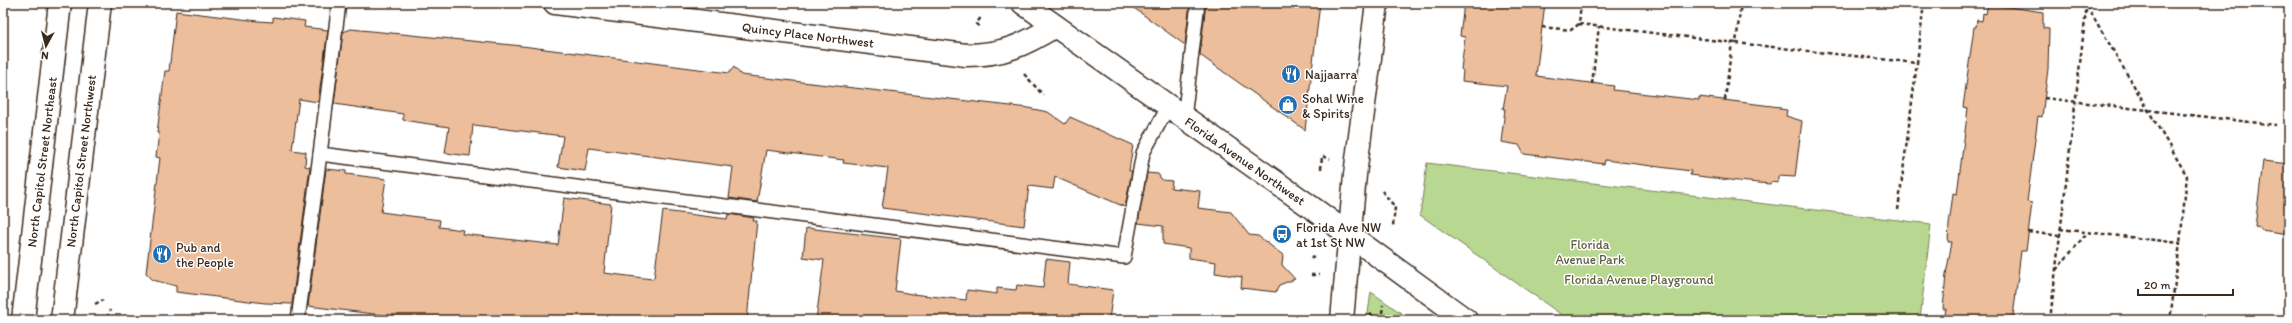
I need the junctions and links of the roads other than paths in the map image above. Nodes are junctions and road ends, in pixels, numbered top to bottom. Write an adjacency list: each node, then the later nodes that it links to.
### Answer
1 (60, 3): 12 (main road, North Capitol Street Northeast)
2 (100, 3): 13 (main road, North Capitol Street Northwest)
3 (339, 3): 10 (lane)
4 (555, 3): 8 (main road, Quincy Place Northwest)
5 (1023, 3): 8 (main road, Florida Avenue Northwest)
6 (1198, 3): 9 (lane)
7 (1377, 3): 11 (main road)
8 (1055, 26): 9 (main road, Florida Avenue Northwest)
9 (1176, 112): 10 (lane); 11 (main road, Florida Avenue Northwest)
10 (320, 154): 14 (lane)
11 (1351, 238): 15 (main road); 16 (main road, Florida Avenue Northwest)
12 (23, 320)
13 (62, 320)
14 (298, 320)
15 (1342, 320)
16 (1466, 320)

